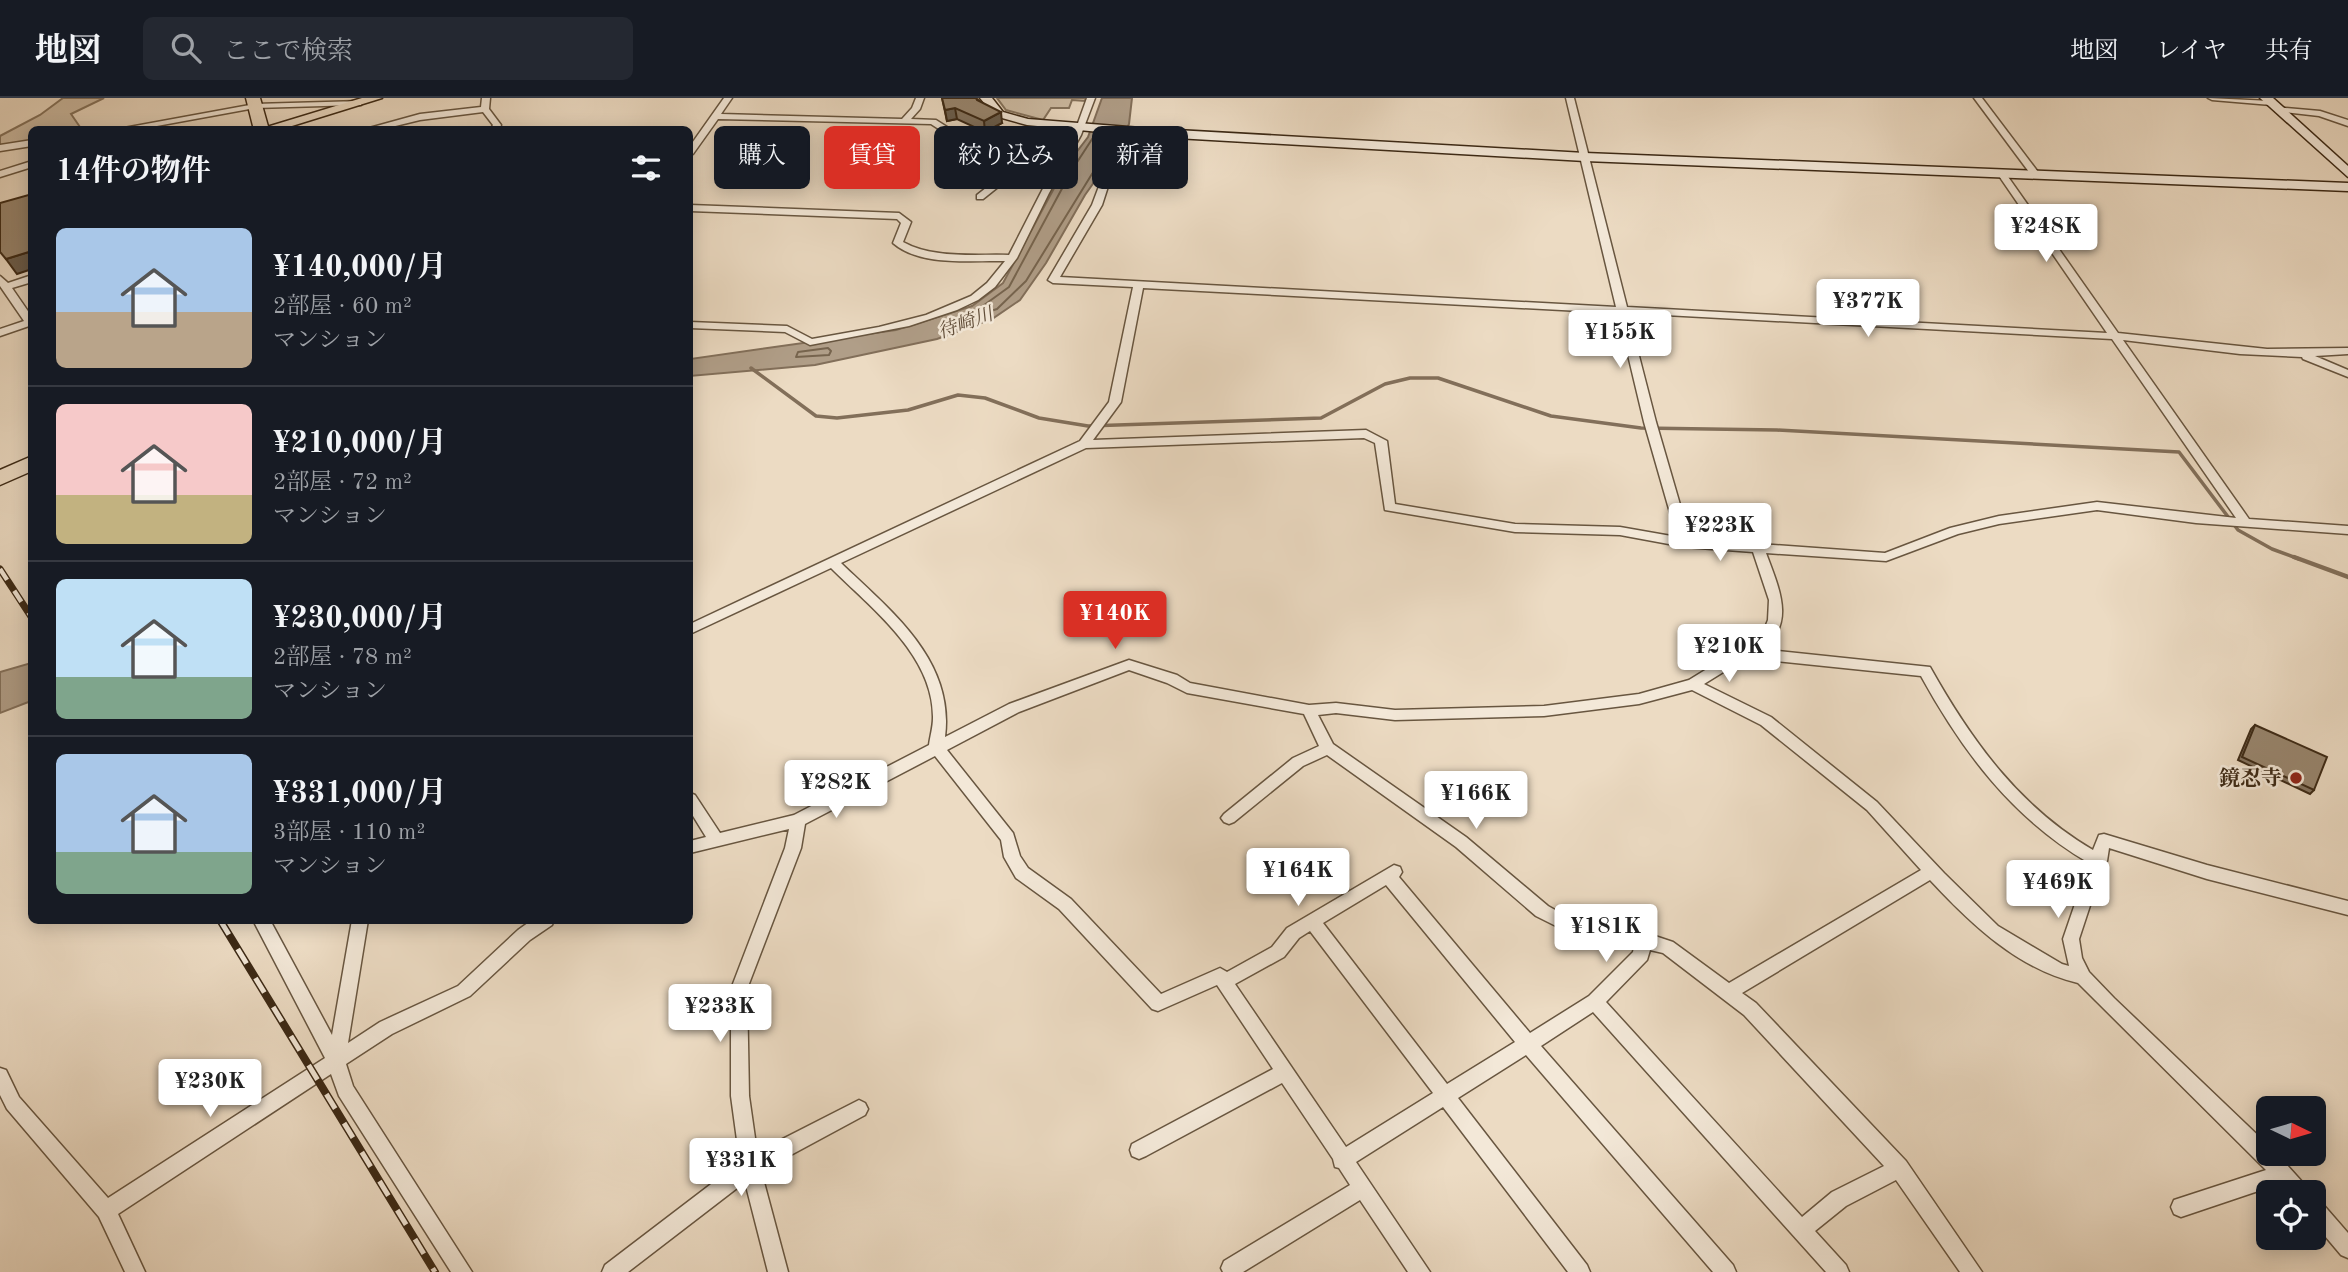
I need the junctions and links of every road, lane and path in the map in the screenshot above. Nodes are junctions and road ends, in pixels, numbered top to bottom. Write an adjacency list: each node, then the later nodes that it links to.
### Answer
1 (376, 98): 12 (main road)
2 (486, 98): 14 (street)
3 (728, 98): 15 (street)
4 (920, 98): 16 (street)
5 (985, 98): 24 (street)
6 (1091, 98): 24 (street)
7 (1570, 98): 31 (street)
8 (1978, 98): 36 (street)
9 (2211, 98): 13 (street)
10 (336, 100): 11 (street); 12 (street)
11 (254, 102): 18 (street); 19 (highway)
12 (358, 103): 20 (main road)
13 (2272, 103): 17 (street); 34 (street)
14 (485, 109): 21 (street); 22 (street)
15 (715, 116): 16 (street); 30 (street)
16 (904, 121): 23 (street)
17 (2348, 123)
18 (134, 126)
19 (262, 126)
20 (277, 126)
21 (383, 126)
22 (497, 126)
23 (941, 126)
24 (1081, 128): 25 (street); 26 (street)
25 (1092, 129)
26 (1078, 133)
27 (1188, 135): 31 (street)
28 (28, 144): 29 (street)
29 (0, 148)
30 (693, 148)
31 (1585, 157): 33 (street); 47 (street)
32 (28, 165): 35 (street)
33 (2001, 173): 36 (street); 52 (street)
34 (2348, 173)
35 (0, 174)
36 (2035, 174): 37 (street)
37 (2348, 187)
38 (990, 189): 41 (street)
39 (1046, 189): 43 (street)
40 (1102, 189): 46 (street)
41 (980, 197)
42 (693, 208): 43 (street)
43 (1012, 258): 50 (street)
44 (28, 279): 45 (street)
45 (3, 283): 48 (street)
46 (1139, 284): 47 (street); 56 (street)
47 (1622, 311): 52 (street); 61 (street)
48 (28, 318)
49 (28, 323): 51 (street)
50 (693, 325)
51 (0, 332)
52 (2116, 337): 54 (street); 59 (street)
53 (2348, 351): 54 (street)
54 (2302, 355): 55 (street)
55 (2348, 374)
56 (1085, 440): 61 (street); 63 (street)
57 (28, 464): 58 (highway)
58 (0, 478)
59 (2242, 523): 60 (street); 62 (street)
60 (2348, 530)
61 (1685, 543): 62 (street)
62 (1758, 549): 65 (street)
63 (831, 561): 64 (street); 68 (street)
64 (693, 628)
65 (1747, 653): 66 (street); 75 (street)
66 (1693, 684): 67 (street); 76 (street)
67 (1309, 710): 68 (street); 69 (street)
68 (936, 747): 72 (street); 84 (street)
69 (1328, 748): 71 (street); 82 (street)
70 (693, 804): 73 (street)
71 (1229, 818)
72 (798, 820): 73 (street); 96 (street)
73 (717, 841): 74 (street)
74 (693, 846)
75 (2099, 861): 77 (street); 83 (street)
76 (1932, 871): 83 (street); 85 (street)
77 (2348, 908)
78 (1312, 922): 84 (street); 87 (street); 91 (street)
79 (263, 924): 88 (street)
80 (359, 924): 88 (street)
81 (539, 924): 88 (street)
82 (1643, 939): 85 (street); 86 (street)
83 (2083, 977): 98 (street)
84 (1224, 982): 89 (street)
85 (1729, 992): 97 (street)
86 (1595, 1002): 87 (street); 104 (street)
87 (1528, 1044): 91 (street); 113 (street)
88 (336, 1061): 102 (street); 108 (street)
89 (1284, 1072): 94 (street); 95 (street)
90 (0, 1076): 92 (street)
91 (1444, 1097): 95 (street); 112 (street)
92 (7, 1107): 102 (street)
93 (859, 1110): 96 (street)
94 (1139, 1150)
95 (1342, 1160): 100 (street)
96 (750, 1166): 109 (street); 110 (street)
97 (1899, 1168): 104 (street); 115 (street)
98 (2282, 1174): 99 (street); 101 (street)
99 (2287, 1180)
100 (1362, 1188): 106 (street); 111 (street)
101 (2181, 1207)
102 (106, 1210): 107 (street)
103 (2326, 1223): 105 (street)
104 (1802, 1230): 114 (street)
105 (2348, 1248)
106 (1231, 1268)
107 (135, 1272)
108 (462, 1272)
109 (612, 1272)
110 (778, 1272)
111 (1420, 1272)
112 (1580, 1272)
113 (1726, 1272)
114 (1839, 1272)
115 (1972, 1272)

